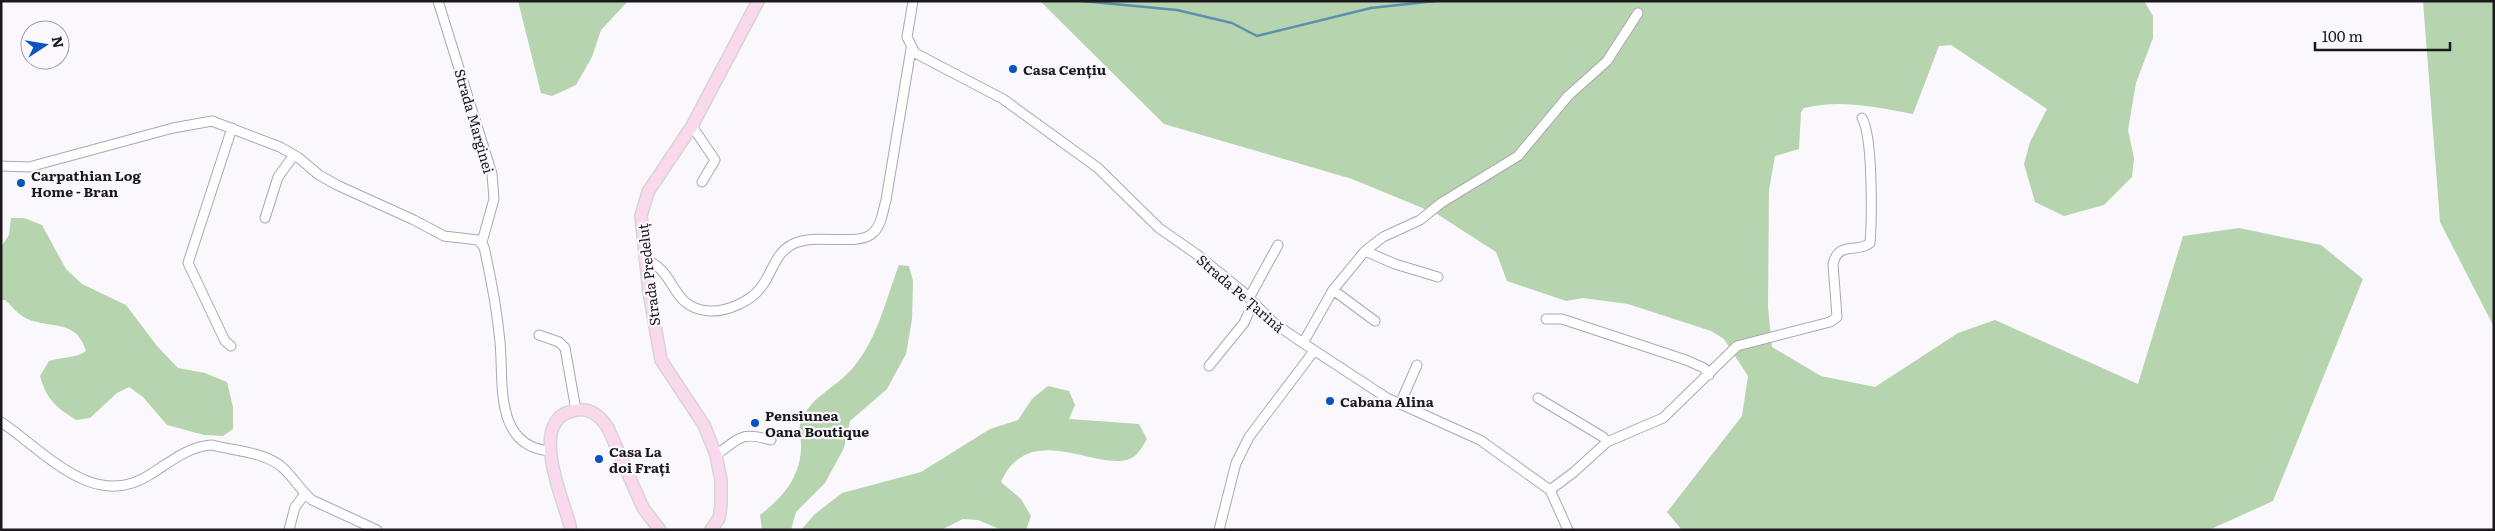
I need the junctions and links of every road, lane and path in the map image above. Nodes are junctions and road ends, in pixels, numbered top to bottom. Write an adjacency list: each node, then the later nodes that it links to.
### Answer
1 (438, 1): 13 (street, Strada Marginei)
2 (758, 1): 7 (main road, Strada Predeluț)
3 (913, 1): 5 (street)
4 (1638, 13): 15 (street)
5 (911, 49): 16 (street); 19 (street, Strada Pe Țarină)
6 (1862, 118): 28 (street)
7 (692, 126): 11 (street); 16 (main road, Strada Predeluț)
8 (232, 128): 9 (street); 10 (street); 24 (street)
9 (294, 155): 12 (street); 13 (street)
10 (1, 166)
11 (702, 182)
12 (265, 218)
13 (482, 242): 35 (street)
14 (1278, 245): 19 (street)
15 (1365, 251): 17 (street); 18 (street)
16 (644, 259): 36 (main road, Strada Predeluț)
17 (1438, 277)
18 (1333, 290): 21 (street); 23 (street)
19 (1251, 300): 23 (street, Strada Pe Țarină); 27 (street)
20 (1546, 319): 28 (street)
21 (1375, 321)
22 (539, 335): 31 (street)
23 (1303, 343): 25 (street, Strada Pe Țarină)
24 (231, 346)
25 (1314, 351): 30 (street, Strada Pe Țarină); 44 (street)
26 (1417, 364): 30 (street)
27 (1208, 366)
28 (1709, 375): 34 (street)
29 (1538, 398): 34 (street)
30 (1400, 404): 37 (street, Strada Pe Țarină)
31 (576, 410): 35 (main road); 42 (main road)
32 (1, 422): 38 (street)
33 (771, 440): 36 (street)
34 (1607, 442): 37 (street)
35 (550, 451): 41 (main road)
36 (716, 455): 43 (main road, Strada Predeluț)
37 (1550, 490): 45 (street)
38 (305, 494): 39 (street); 40 (street)
39 (289, 530)
40 (377, 530)
41 (570, 530)
42 (660, 530)
43 (712, 530)
44 (1219, 530)
45 (1568, 530)

